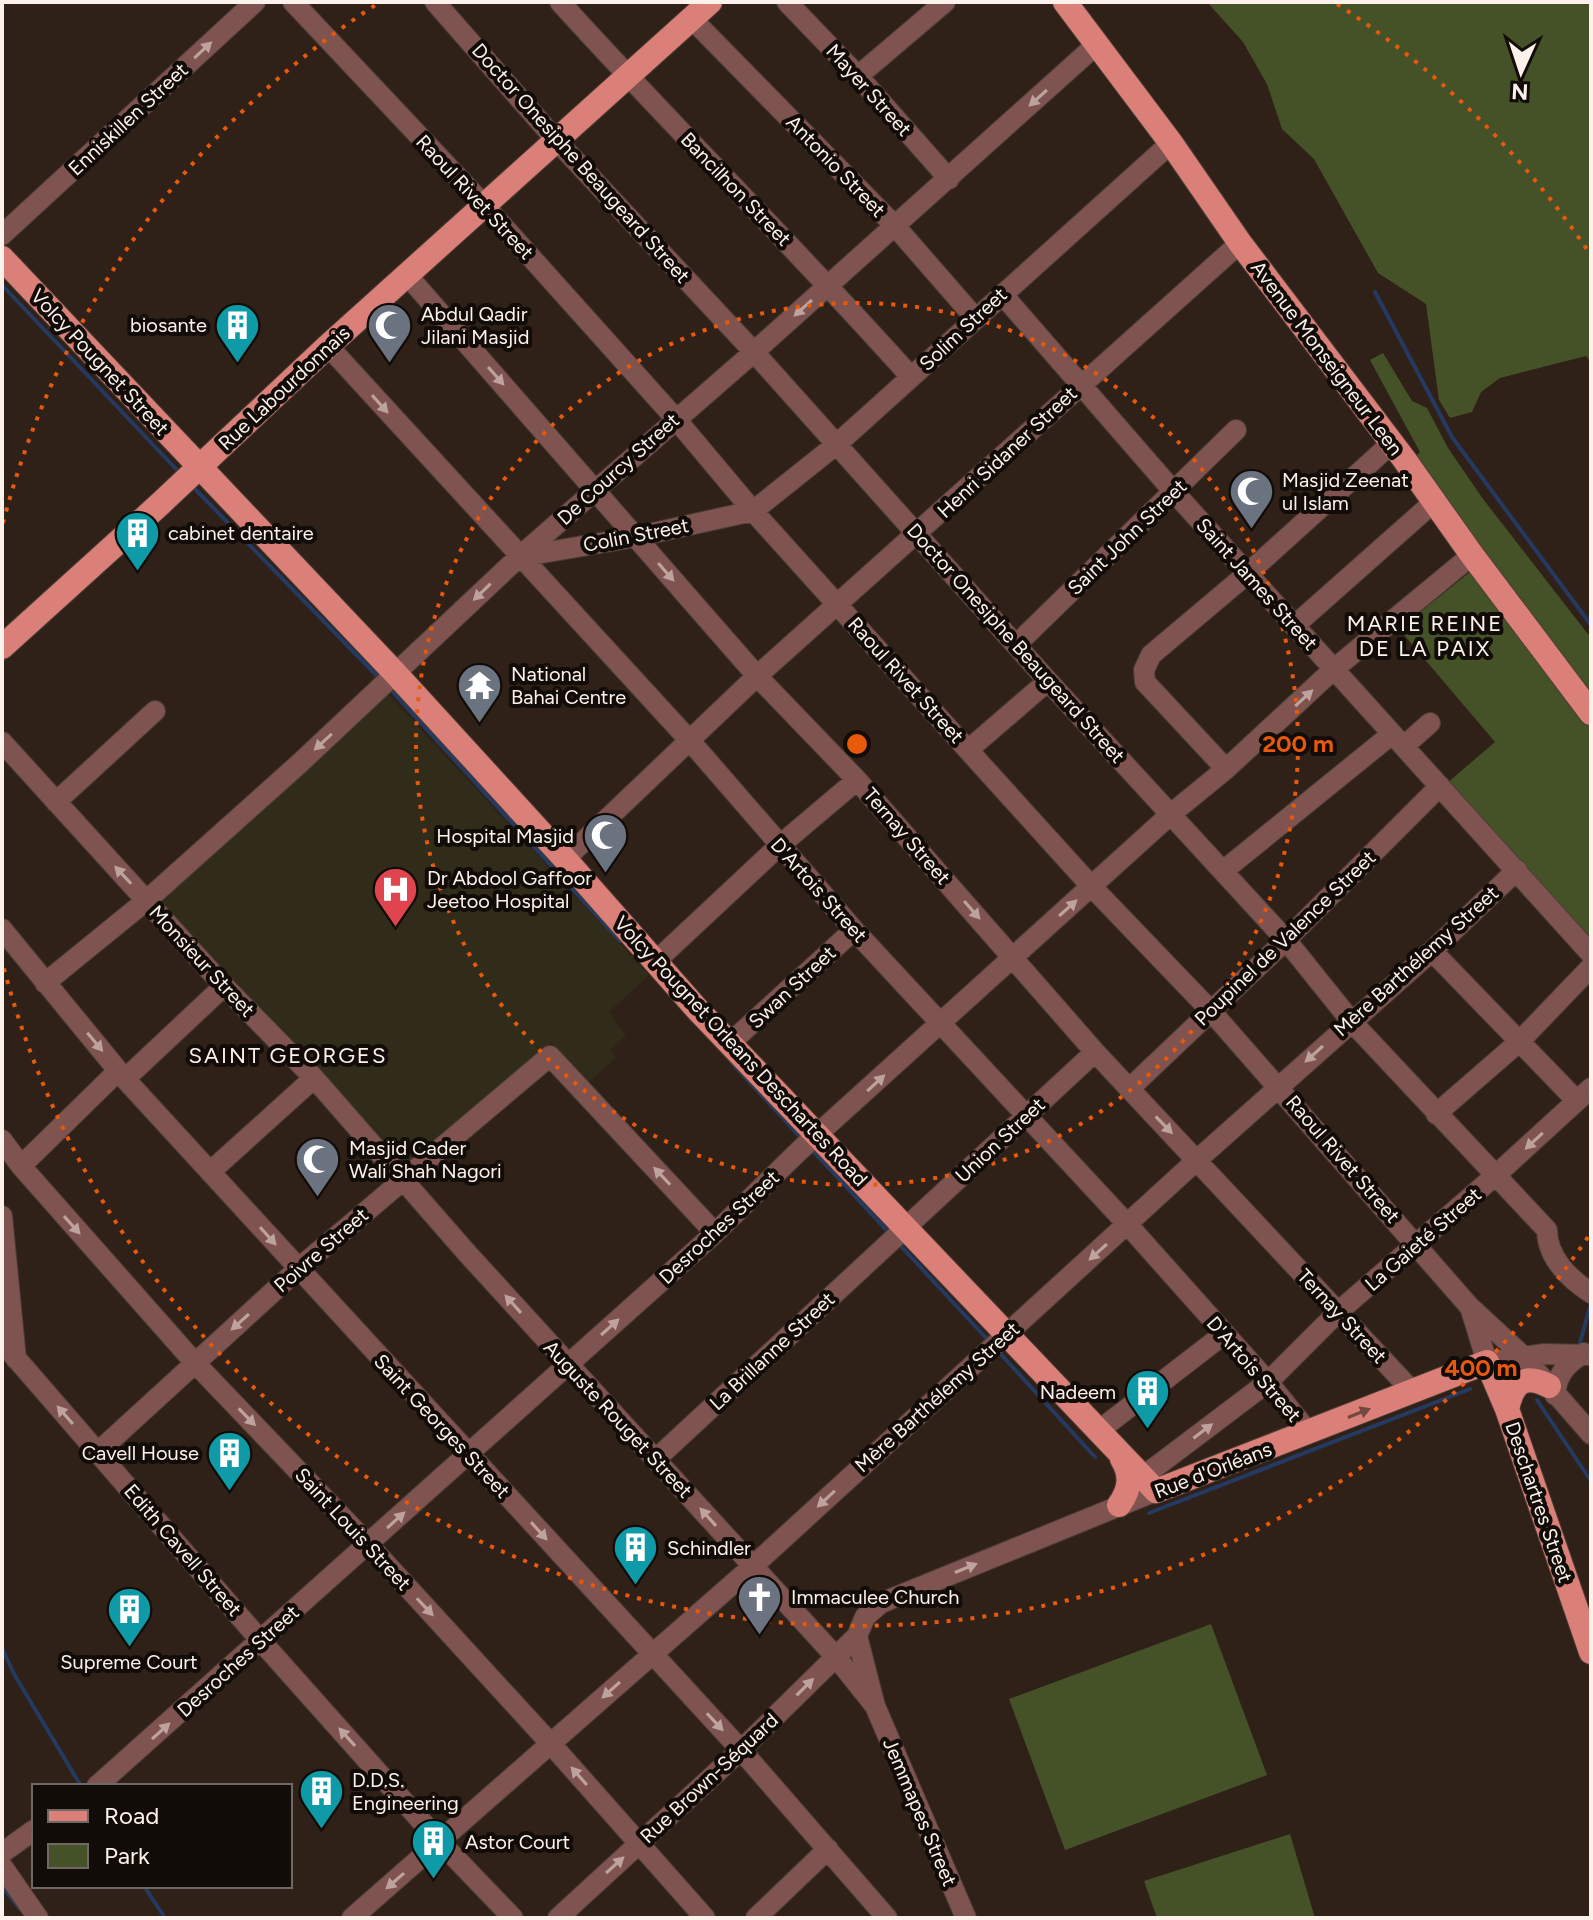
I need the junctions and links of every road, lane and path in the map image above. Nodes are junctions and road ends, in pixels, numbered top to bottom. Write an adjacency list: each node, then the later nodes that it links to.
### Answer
1 (255, 2): 17 (street, Enniskillen Street, one-way to 1)
2 (293, 2): 15 (street, Raoul Rivet Street)
3 (435, 2): 12 (street, Doctor Onesiphe Beaugeard Street)
4 (560, 2): 10 (street, Bancilhon Street)
5 (787, 2): 11 (street, Mayer Street)
6 (945, 2): 11 (street)
7 (1065, 2): 9 (main road, Avenue Monseigneur Leen)
8 (701, 10): 10 (main road, Rue Labourdonnais); 16 (street, Antonio Street)
9 (1096, 45): 13 (main road, Avenue Monseigneur Leen); 14 (street, De Courcy Street, one-way to 14)
10 (627, 76): 12 (main road, Rue Labourdonnais); 21 (street, Bancilhon Street)
11 (858, 76): 14 (street, Mayer Street)
12 (556, 140): 15 (main road, Rue Labourdonnais); 25 (street, Doctor Onesiphe Beaugeard Street)
13 (1171, 143): 18 (main road, Avenue Monseigneur Leen); 22 (street, Solim Street)
14 (949, 179): 16 (street, De Courcy Street)
15 (485, 206): 20 (main road, Rue Labourdonnais); 28 (street, Raoul Rivet Street)
16 (895, 226): 21 (street, De Courcy Street); 23 (street, Antonio Street)
17 (2, 235)
18 (1240, 243): 27 (street, Henri Sidaner Street); 30 (main road, Avenue Monseigneur Leen)
19 (2, 258): 32 (main road, Volcy Pougnet Street)
20 (407, 275): 24 (main road, Rue Labourdonnais); 33 (street, Ternay Street, one-way to 33)
21 (829, 285): 25 (street, De Courcy Street, one-way to 25); 26 (street, Bancilhon Street)
22 (1002, 294): 23 (street, Solim Street); 27 (street, Saint James Street)
23 (976, 319): 26 (street, Solim Street)
24 (328, 346): 32 (main road, Rue Labourdonnais); 40 (street, D'Artois Street, one-way to 40)
25 (754, 352): 28 (street, De Courcy Street); 31 (street, Doctor Onesiphe Beaugeard Street)
26 (911, 377): 31 (street, Solim Street)
27 (1082, 384): 34 (street, Saint James Street); 37 (street, Henri Sidaner Street)
28 (675, 418): 33 (street, De Courcy Street); 36 (street, Raoul Rivet Street)
29 (1236, 430): 34 (street, Saint John Street)
30 (1392, 443): 35 (main road, Avenue Monseigneur Leen); 41 (street)
31 (837, 444): 36 (street, Solim Street); 37 (street, Doctor Onesiphe Beaugeard Street)
32 (198, 467): 45 (main road, Rue Labourdonnais); 48 (main road, Volcy Pougnet Orleans Deschartes Road)
33 (596, 490): 38 (street, Ternay Street); 40 (street, De Courcy Street)
34 (1174, 492): 41 (street, Saint James Street); 44 (street, Saint John Street)
35 (1435, 501): 39 (main road, Avenue Monseigneur Leen); 43 (street)
36 (753, 511): 38 (street, Colin Street); 42 (street, Raoul Rivet Street)
37 (919, 534): 42 (street, Henri Sidaner Street); 44 (street, Doctor Onesiphe Beaugeard Street)
38 (635, 537): 40 (street, Colin Street); 47 (street, Ternay Street, one-way to 47)
39 (1472, 555): 46 (street, Desroches Street); 51 (main road, Avenue Monseigneur Leen)
40 (519, 557): 48 (street, De Courcy Street, one-way to 48); 55 (street, D'Artois Street)
41 (1247, 574): 43 (street, Saint James Street); 57 (street)
42 (840, 605): 47 (street, Henri Sidaner Street); 56 (street, Raoul Rivet Street)
43 (1294, 626): 46 (street, Saint James Street)
44 (1017, 644): 49 (street, Doctor Onesiphe Beaugeard Street)
45 (2, 647)
46 (1334, 669): 53 (street, Saint James Street); 57 (street, Desroches Street, one-way to 46)
47 (757, 676): 55 (street, Henri Sidaner Street); 58 (street, Ternay Street)
48 (389, 681): 63 (main road, Volcy Pougnet Orleans Deschartes Road); 67 (street, De Courcy Street, one-way to 67)
49 (1048, 681): 56 (street); 61 (street, Doctor Onesiphe Beaugeard Street)
50 (155, 711): 60 (street)
51 (1591, 713)
52 (1430, 723): 53 (street)
53 (1398, 740): 59 (street, Saint James Street); 65 (street)
54 (2, 742): 60 (street, Monsieur Street)
55 (691, 742): 62 (street, D'Artois Street); 63 (street, Henri Sidaner Street)
56 (968, 750): 66 (street, Raoul Rivet Street)
57 (1226, 769): 61 (street, Desroches Street)
58 (857, 780): 62 (street); 73 (street, Ternay Street, one-way to 73)
59 (1440, 786): 64 (street, Saint James Street); 70 (street, Poupinel de Valence Street)
60 (56, 802): 67 (street, Monsieur Street, one-way to 60)
61 (1171, 814): 65 (street, Doctor Onesiphe Beaugeard Street); 66 (street, Desroches Street)
62 (779, 846): 68 (street, D'Artois Street); 74 (street)
63 (565, 859): 74 (main road, Volcy Pougnet Orleans Deschartes Road)
64 (1517, 870): 71 (street, Mère Barthélemy Street); 72 (street, Saint James Street)
65 (1223, 871): 70 (street, Doctor Onesiphe Beaugeard Street)
66 (1092, 887): 73 (street, Desroches Street, one-way to 66); 78 (street, Raoul Rivet Street)
67 (147, 900): 76 (street, De Courcy Street); 77 (street, Monsieur Street)
68 (854, 930): 80 (street, D'Artois Street); 82 (street, Swan Street)
69 (4, 934): 76 (street, Saint Georges Street)
70 (1286, 940): 78 (street, Poupinel de Valence Street); 79 (street, Doctor Onesiphe Beaugeard Street)
71 (1432, 951): 79 (street, Mère Barthélemy Street); 81 (street)
72 (1591, 954)
73 (1014, 958): 80 (street, Desroches Street); 83 (street, Ternay Street)
74 (656, 961): 82 (main road, Volcy Pougnet Orleans Deschartes Road)
75 (1591, 967): 81 (street)
76 (45, 983): 84 (street, Saint Georges Street, one-way to 84)
77 (224, 986): 84 (street); 85 (street, Monsieur Street)
78 (1210, 1010): 86 (street, Raoul Rivet Street); 87 (street, Poupinel de Valence Street)
79 (1351, 1021): 86 (street, Mère Barthélemy Street, one-way to 86); 89 (street, Doctor Onesiphe Beaugeard Street)
80 (940, 1023): 90 (street, D'Artois Street); 92 (street, Desroches Street, one-way to 80)
81 (1520, 1041): 88 (street); 89 (street)
82 (730, 1043): 92 (main road, Volcy Pougnet Orleans Deschartes Road)
83 (1095, 1052): 87 (street, Ternay Street); 90 (street, Union Street)
84 (122, 1075): 94 (street); 95 (street, Saint Georges Street)
85 (314, 1078): 95 (street); 97 (street, Monsieur Street)
86 (1280, 1086): 93 (street, Mère Barthélemy Street); 102 (street, Raoul Rivet Street)
87 (1129, 1089): 93 (street, Ternay Street, one-way to 93)
88 (1584, 1095): 96 (street, La Gaieté Street, one-way to 96)
89 (1436, 1114): 96 (street, Doctor Onesiphe Beaugeard Street)
90 (1026, 1116): 99 (street, D'Artois Street); 101 (street, Union Street)
91 (2, 1140): 94 (street, Saint Louis Street)
92 (810, 1143): 100 (street, Desroches Street); 101 (main road, Volcy Pougnet Orleans Deschartes Road)
93 (1197, 1160): 99 (street, Mère Barthélemy Street); 106 (street, Ternay Street)
94 (21, 1166): 114 (street, Saint Louis Street, one-way to 114)
95 (210, 1172): 103 (street, Saint Georges Street, one-way to 103)
96 (1497, 1174): 102 (street, La Gaieté Street); 104 (street, Doctor Onesiphe Beaugeard Street)
97 (404, 1179): 100 (street, Poivre Street, one-way to 97); 103 (street, Poivre Street); 115 (street, Auguste Rouget Street, one-way to 97)
98 (2, 1216): 112 (street)
99 (1128, 1225): 107 (street, D'Artois Street); 108 (street, Mère Barthélemy Street, one-way to 108)
100 (715, 1233): 115 (street, Desroches Street, one-way to 100)
101 (897, 1236): 108 (main road, Volcy Pougnet Orleans Deschartes Road); 126 (street, La Brillanne Street)
102 (1416, 1244): 105 (street, Raoul Rivet Street); 106 (street, La Gaieté Street)
103 (298, 1269): 114 (street, Poivre Street, one-way to 114); 124 (street, Saint Georges Street)
104 (1588, 1291)
105 (1469, 1306): 111 (street, Raoul Rivet Street); 113 (street, Deschartres Street)
106 (1338, 1312): 116 (street, La Gaieté Street); 118 (street, Ternay Street)
107 (1224, 1334): 116 (street, D'Artois Street); 120 (street)
108 (1005, 1336): 120 (main road, Volcy Pougnet Orleans Deschartes Road); 130 (street, Mère Barthélemy Street, one-way to 130)
109 (2, 1342): 112 (street, Edith Cavell Street)
110 (1588, 1354): 111 (street, Rue d'Orléans); 117 (street)
111 (1523, 1356): 113 (street, Rue d'Orléans); 117 (street, Raoul Rivet Street)
112 (16, 1359): 123 (street, Edith Cavell Street, one-way to 112)
113 (1487, 1362): 118 (main road, Rue d'Orléans); 119 (main road, Deschartres Street)
114 (195, 1363): 123 (street, Poivre Street); 129 (street, Saint Louis Street, one-way to 129)
115 (568, 1365): 124 (street, Desroches Street); 126 (street, Auguste Rouget Street)
116 (1268, 1382): 121 (street, D'Artois Street); 127 (street, La Gaieté Street, one-way to 116)
117 (1552, 1391): 119 (main road); 122 (street, Raoul Rivet Street)
118 (1413, 1392): 121 (main road, Rue d'Orléans, one-way to 118)
119 (1507, 1409): 133 (main road, Deschartres Street)
120 (1097, 1432): 125 (main road, Volcy Pougnet Orleans Deschartes Road)
121 (1309, 1433): 127 (main road, Rue d'Orléans)
122 (1591, 1434)
123 (98, 1452): 132 (street, Edith Cavell Street)
124 (469, 1455): 129 (street, Desroches Street, one-way to 124); 134 (street, Saint Georges Street, one-way to 134)
125 (1119, 1455): 127 (main road, Volcy Pougnet Orleans Deschartes Road); 128 (main road)
126 (656, 1459): 130 (street, Auguste Rouget Street, one-way to 126)
127 (1148, 1484): 128 (street, Rue d'Orléans)
128 (1119, 1505): 131 (street, Rue d'Orléans, one-way to 128)
129 (368, 1544): 132 (street, Desroches Street); 137 (street, Saint Louis Street, one-way to 137)
130 (753, 1566): 134 (street, Mère Barthélemy Street); 135 (street, Auguste Rouget Street)
131 (857, 1636): 135 (street, Rue Brown-Séquard); 136 (street, Jemmapes Street)
132 (261, 1641): 139 (street, Desroches Street, one-way to 132); 141 (street, Edith Cavell Street, one-way to 132)
133 (1591, 1652)
134 (651, 1654): 137 (street, Mère Barthélemy Street, one-way to 137); 138 (street, Saint Georges Street, one-way to 138)
135 (836, 1657): 136 (street, Jemmapes Street); 138 (street, Rue Brown-Séquard, one-way to 135)
136 (875, 1706): 153 (street, Jemmapes Street)
137 (551, 1744): 141 (street, Mère Barthélemy Street); 142 (street, Saint Louis Street, one-way to 137)
138 (741, 1750): 142 (street, Rue Brown-Séquard); 143 (street, Saint Georges Street)
139 (100, 1784)
140 (32, 1831): 144 (street)
141 (440, 1842): 147 (street, Mère Barthélemy Street, one-way to 147); 148 (street, Edith Cavell Street)
142 (639, 1844): 149 (street, Rue Brown-Séquard, one-way to 142); 150 (street, Saint Louis Street)
143 (828, 1849): 151 (street); 152 (street, Saint Georges Street)
144 (2, 1853)
145 (2, 1866): 146 (street)
146 (38, 1918)
147 (352, 1918)
148 (513, 1918)
149 (558, 1918)
150 (705, 1918)
151 (756, 1918)
152 (887, 1918)
153 (966, 1918)

